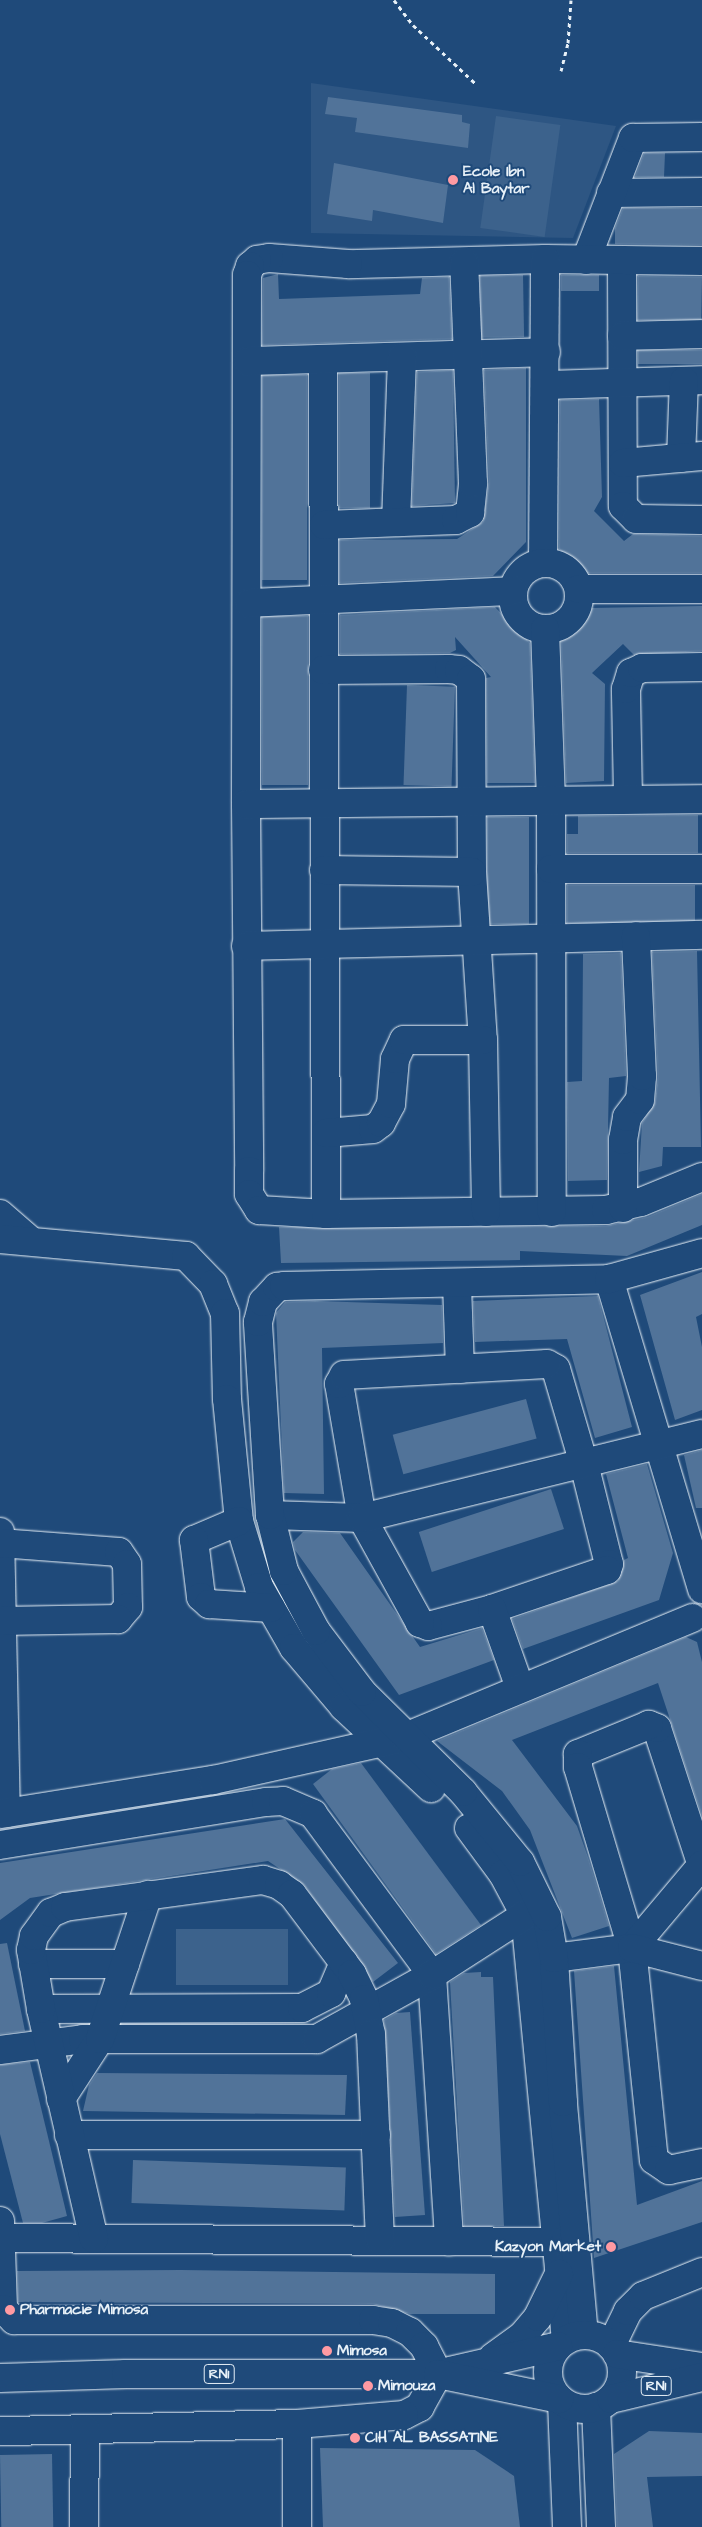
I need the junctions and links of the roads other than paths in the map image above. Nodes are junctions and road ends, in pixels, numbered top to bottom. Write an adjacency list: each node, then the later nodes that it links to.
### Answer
1 (702, 137): 3 (street)
2 (702, 192): 3 (street)
3 (611, 193): 5 (street)
4 (545, 259): 5 (street); 8 (street); 11 (street)
5 (586, 260): 6 (street)
6 (622, 260): 7 (street); 10 (street)
7 (702, 261)
8 (464, 262): 13 (street); 15 (street)
9 (702, 334): 10 (street)
10 (622, 336): 16 (street)
11 (546, 352): 13 (street); 18 (street)
12 (402, 357): 13 (street); 14 (street); 22 (street)
13 (467, 357): 22 (street)
14 (323, 359): 15 (street); 23 (street)
15 (248, 361): 29 (street)
16 (622, 381): 17 (street); 18 (street); 20 (street)
17 (693, 381): 19 (street)
18 (546, 385): 24 (street)
19 (691, 457): 20 (street)
20 (623, 463): 21 (street)
21 (702, 520)
22 (396, 522): 23 (street)
23 (324, 524): 28 (street)
24 (543, 562): 25 (street); 27 (street)
25 (579, 589): 26 (street); 30 (street)
26 (702, 590)
27 (513, 591): 28 (street); 30 (street)
28 (324, 600): 29 (street); 32 (street)
29 (249, 603): 37 (street)
30 (546, 629): 36 (street)
31 (702, 667): 33 (street)
32 (323, 670): 35 (street); 38 (street)
33 (628, 798): 34 (street); 36 (street)
34 (702, 799)
35 (472, 800): 36 (street); 38 (street); 42 (street)
36 (551, 800): 39 (street)
37 (246, 804): 38 (street); 48 (street)
38 (324, 804): 41 (street)
39 (551, 869): 40 (street); 46 (street)
40 (702, 869)
41 (324, 870): 42 (street); 47 (street)
42 (472, 872): 45 (street)
43 (702, 935): 44 (street)
44 (636, 936): 46 (street); 52 (street)
45 (475, 940): 46 (street); 47 (street); 49 (street)
46 (550, 940): 54 (street)
47 (325, 944): 48 (street); 50 (street)
48 (246, 946): 56 (street)
49 (483, 1040): 50 (street); 53 (street)
50 (326, 1133): 56 (street)
51 (702, 1177): 52 (street)
52 (623, 1208): 54 (street)
53 (486, 1212): 54 (street); 56 (street)
54 (552, 1212)
55 (0, 1214): 57 (street)
56 (326, 1214)
57 (28, 1238): 58 (street); 68 (street)
58 (0, 1239)
59 (702, 1253): 60 (street)
60 (609, 1278): 61 (street); 64 (street)
61 (457, 1284): 62 (street); 66 (street)
62 (460, 1369): 65 (street); 67 (street)
63 (702, 1434): 64 (street)
64 (659, 1445): 65 (street); 71 (street)
65 (584, 1464): 67 (street); 73 (street)
66 (270, 1515): 67 (street); 77 (street)
67 (362, 1518): 73 (street)
68 (239, 1521): 72 (street); 72 (street)
69 (0, 1532): 70 (street)
70 (0, 1543): 75 (street); 75 (street)
71 (702, 1589)
72 (271, 1608): 77 (street)
73 (492, 1608): 76 (street)
74 (699, 1615): 76 (street)
75 (1, 1621): 78 (street)
76 (520, 1688): 77 (street)
77 (394, 1740): 78 (street); 82 (street); 84 (street)
78 (3, 1814)
79 (0, 1845): 89 (street)
80 (702, 1865): 83 (street); 83 (street)
81 (148, 1896): 85 (street); 86 (street); 87 (street)
82 (525, 1915): 89 (street); 106 (street)
83 (632, 1948): 84 (street); 88 (street); 101 (street)
84 (554, 1958): 109 (street)
85 (344, 1963): 91 (street); 92 (street)
86 (33, 1964): 87 (street); 90 (street)
87 (125, 1964): 91 (street)
88 (702, 1966)
89 (432, 1975): 92 (street); 105 (street)
90 (42, 2008): 91 (street); 95 (street)
91 (110, 2008): 94 (street)
92 (368, 2012): 93 (street); 96 (street)
93 (317, 2038): 94 (street); 96 (street)
94 (100, 2039): 95 (street); 98 (street)
95 (49, 2042): 97 (street); 98 (street)
96 (372, 2044): 100 (street)
97 (0, 2050)
98 (61, 2099): 99 (street)
99 (69, 2135): 100 (street); 103 (street)
100 (376, 2135): 104 (street)
101 (702, 2163)
102 (1, 2230): 103 (street); 113 (street)
103 (94, 2239): 104 (street)
104 (380, 2241): 105 (street)
105 (449, 2241): 106 (street)
106 (556, 2242): 108 (street)
107 (702, 2272): 110 (street)
108 (559, 2274): 109 (street); 111 (street)
109 (569, 2340): 110 (street, RN1); 111 (street, RN1); 116 (street)
110 (614, 2350): 112 (street, RN1); 117 (street, RN1)
111 (485, 2362): 113 (street, RN1)
112 (702, 2367)
113 (438, 2374): 114 (street, RN1); 116 (street, RN1); 118 (street)
114 (0, 2378)
115 (702, 2378): 117 (street, RN1)
116 (560, 2400): 117 (street, RN1); 123 (street)
117 (604, 2403): 124 (street)
118 (297, 2424): 119 (street); 122 (street)
119 (85, 2428): 120 (street); 121 (street)
120 (0, 2431)
121 (84, 2527)
122 (297, 2527)
123 (567, 2527)
124 (601, 2527)

